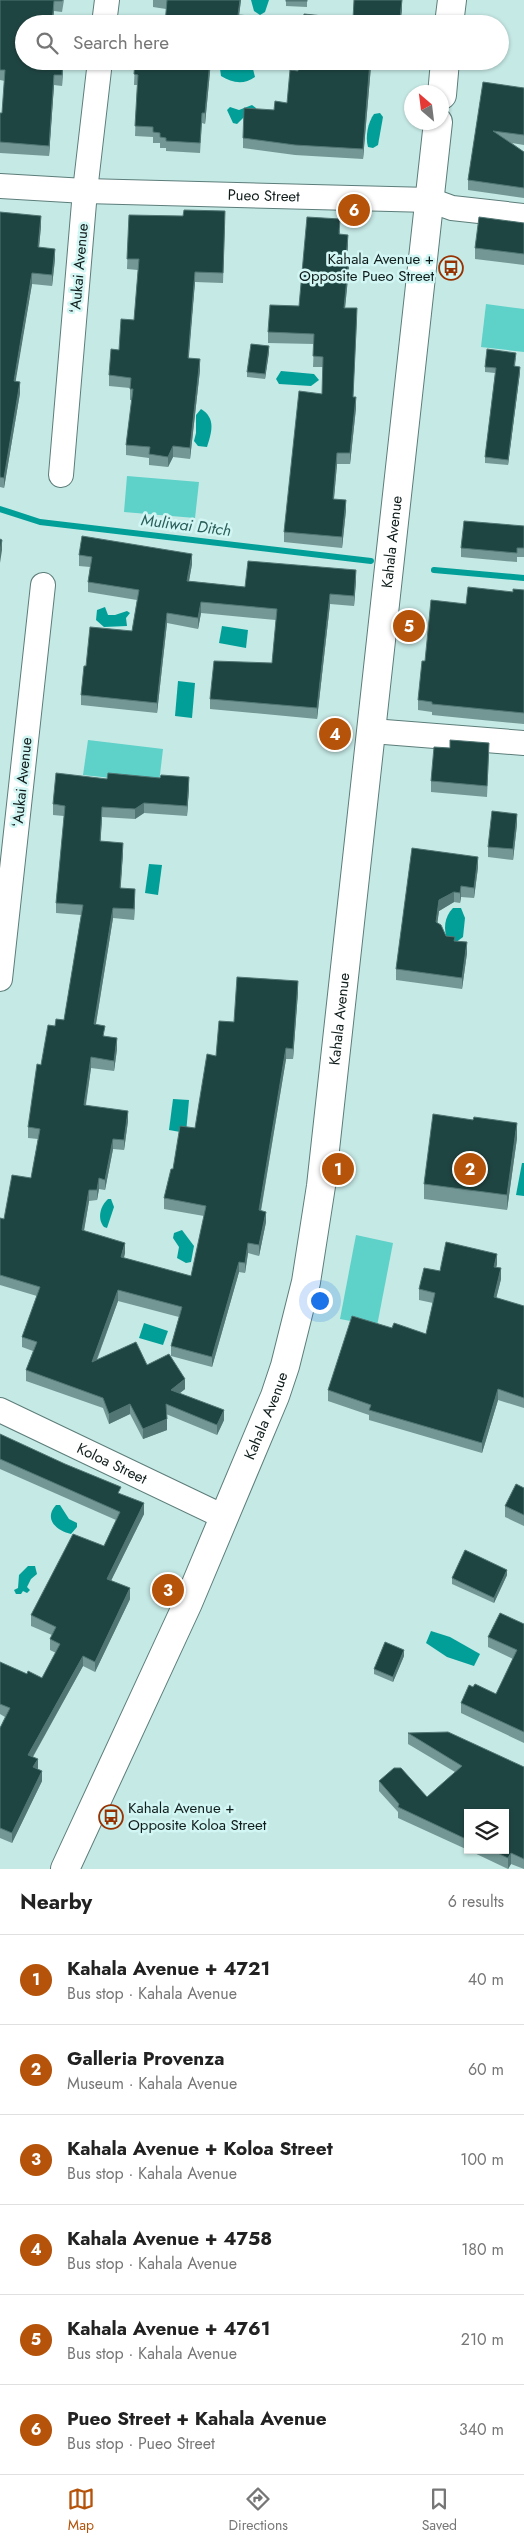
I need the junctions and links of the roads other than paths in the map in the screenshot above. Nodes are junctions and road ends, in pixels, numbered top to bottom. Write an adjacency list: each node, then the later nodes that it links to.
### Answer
1 (107, 0): 3 (street)
2 (452, 0): 4 (street)
3 (105, 15)
4 (450, 15)
5 (99, 70): 10 (street, ʻAukai Avenue)
6 (444, 70): 7 (street)
7 (443, 85)
8 (437, 130): 11 (street, Kahala Avenue)
9 (0, 186): 10 (street, Pueo Street)
10 (85, 191): 11 (street, Pueo Street); 13 (street, ʻAukai Avenue)
11 (430, 200): 12 (street, Pueo Street); 15 (street, Kahala Avenue)
12 (524, 216)
13 (61, 475)
14 (43, 585): 17 (street, ʻAukai Avenue)
15 (372, 731): 16 (street); 19 (street, Kahala Avenue)
16 (524, 743)
17 (0, 980)
18 (0, 1410): 19 (street, Koloa Street)
19 (224, 1517): 20 (street, Kahala Avenue)
20 (65, 1869)

